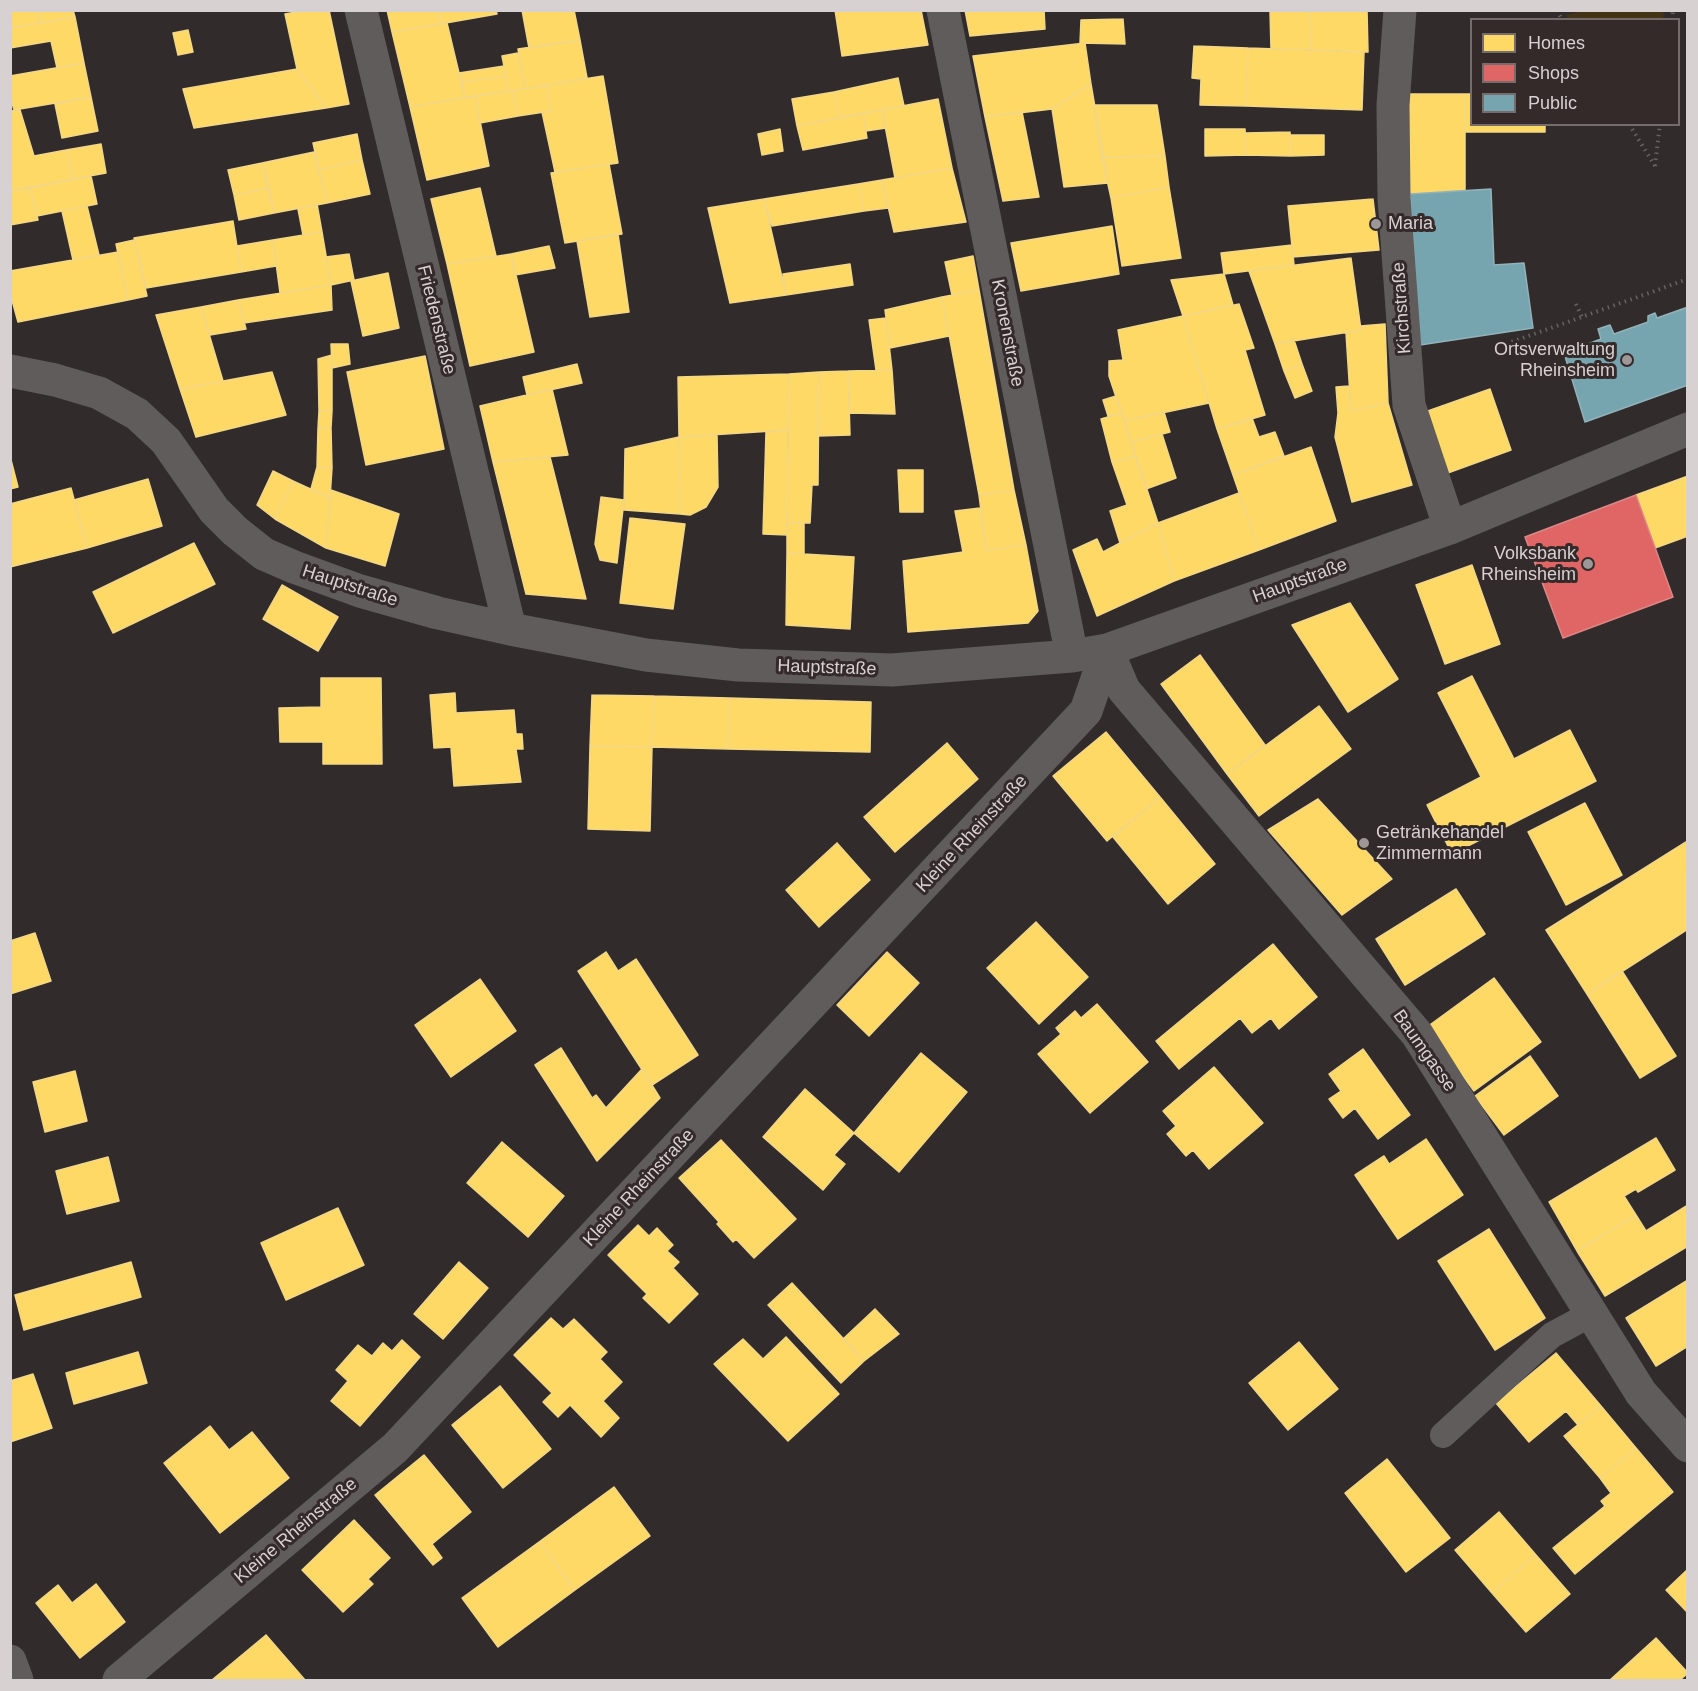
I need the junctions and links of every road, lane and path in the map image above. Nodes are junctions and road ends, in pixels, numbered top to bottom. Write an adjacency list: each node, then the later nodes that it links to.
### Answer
1 (361, 10): 13 (street, Friedenstraße)
2 (943, 10): 15 (street, Kronenstraße)
3 (1400, 10): 12 (street, Kirchstraße)
4 (1630, 126): 5 (path)
5 (1660, 126)
6 (1688, 279): 8 (path)
7 (1576, 304): 8 (path)
8 (1582, 317): 9 (path)
9 (1506, 344)
10 (10, 371): 13 (street, Hauptstraße)
11 (1688, 429): 12 (street, Hauptstraße)
12 (1450, 528): 14 (street, Hauptstraße)
13 (510, 629): 15 (street, Hauptstraße)
14 (1107, 650): 15 (street, Hauptstraße); 16 (street, Baumgasse); 21 (street, Kleine Rheinstraße)
15 (1072, 656)
16 (1591, 1314): 17 (lane); 18 (street, Baumgasse)
17 (1443, 1436)
18 (1688, 1446)
19 (10, 1661): 20 (street)
20 (17, 1680)
21 (119, 1680)

